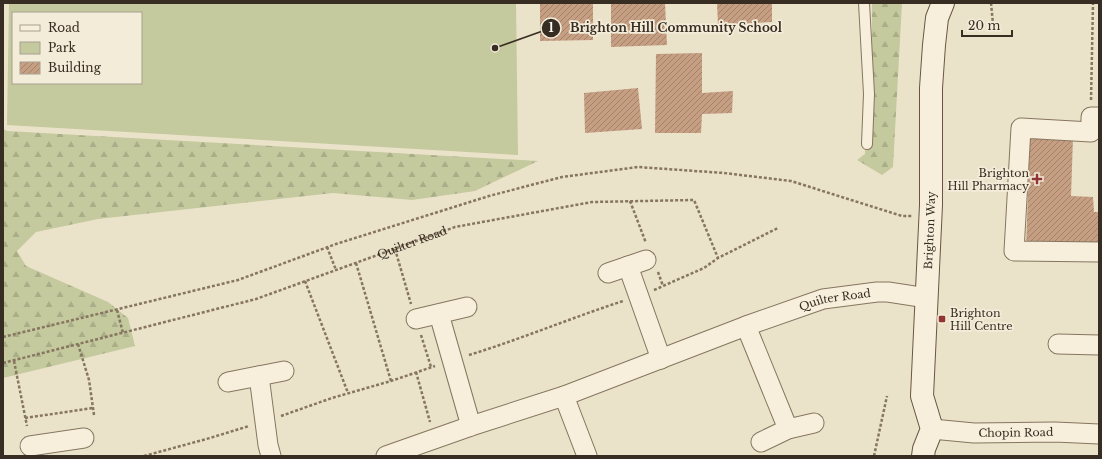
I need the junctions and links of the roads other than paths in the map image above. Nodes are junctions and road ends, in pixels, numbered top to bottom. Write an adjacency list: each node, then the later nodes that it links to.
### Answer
1 (864, 3): 4 (lane)
2 (943, 3): 9 (street, Brighton Way)
3 (1095, 117): 5 (street)
4 (867, 144)
5 (1099, 252)
6 (646, 260): 7 (street)
7 (628, 266): 8 (street); 16 (street)
8 (608, 273)
9 (927, 298): 13 (street, Quilter Road); 24 (street, Brighton Way)
10 (467, 307): 11 (street)
11 (439, 314): 12 (street); 22 (street)
12 (416, 319)
13 (746, 326): 16 (street, Quilter Road); 23 (street)
14 (1058, 344): 15 (street)
15 (1099, 345)
16 (661, 359): 20 (street, Quilter Road)
17 (284, 371): 18 (street)
18 (259, 376): 19 (street); 30 (street)
19 (228, 382)
20 (564, 396): 22 (street, Quilter Road); 32 (street)
21 (814, 423): 23 (street)
22 (470, 426): 31 (street, Quilter Road)
23 (788, 428): 27 (street)
24 (932, 429): 25 (street, Chopin Road); 33 (street)
25 (1099, 434)
26 (84, 438): 29 (street)
27 (761, 442)
28 (30, 446): 29 (street)
29 (56, 449)
30 (271, 456)
31 (386, 456)
32 (587, 456)
33 (923, 456)

